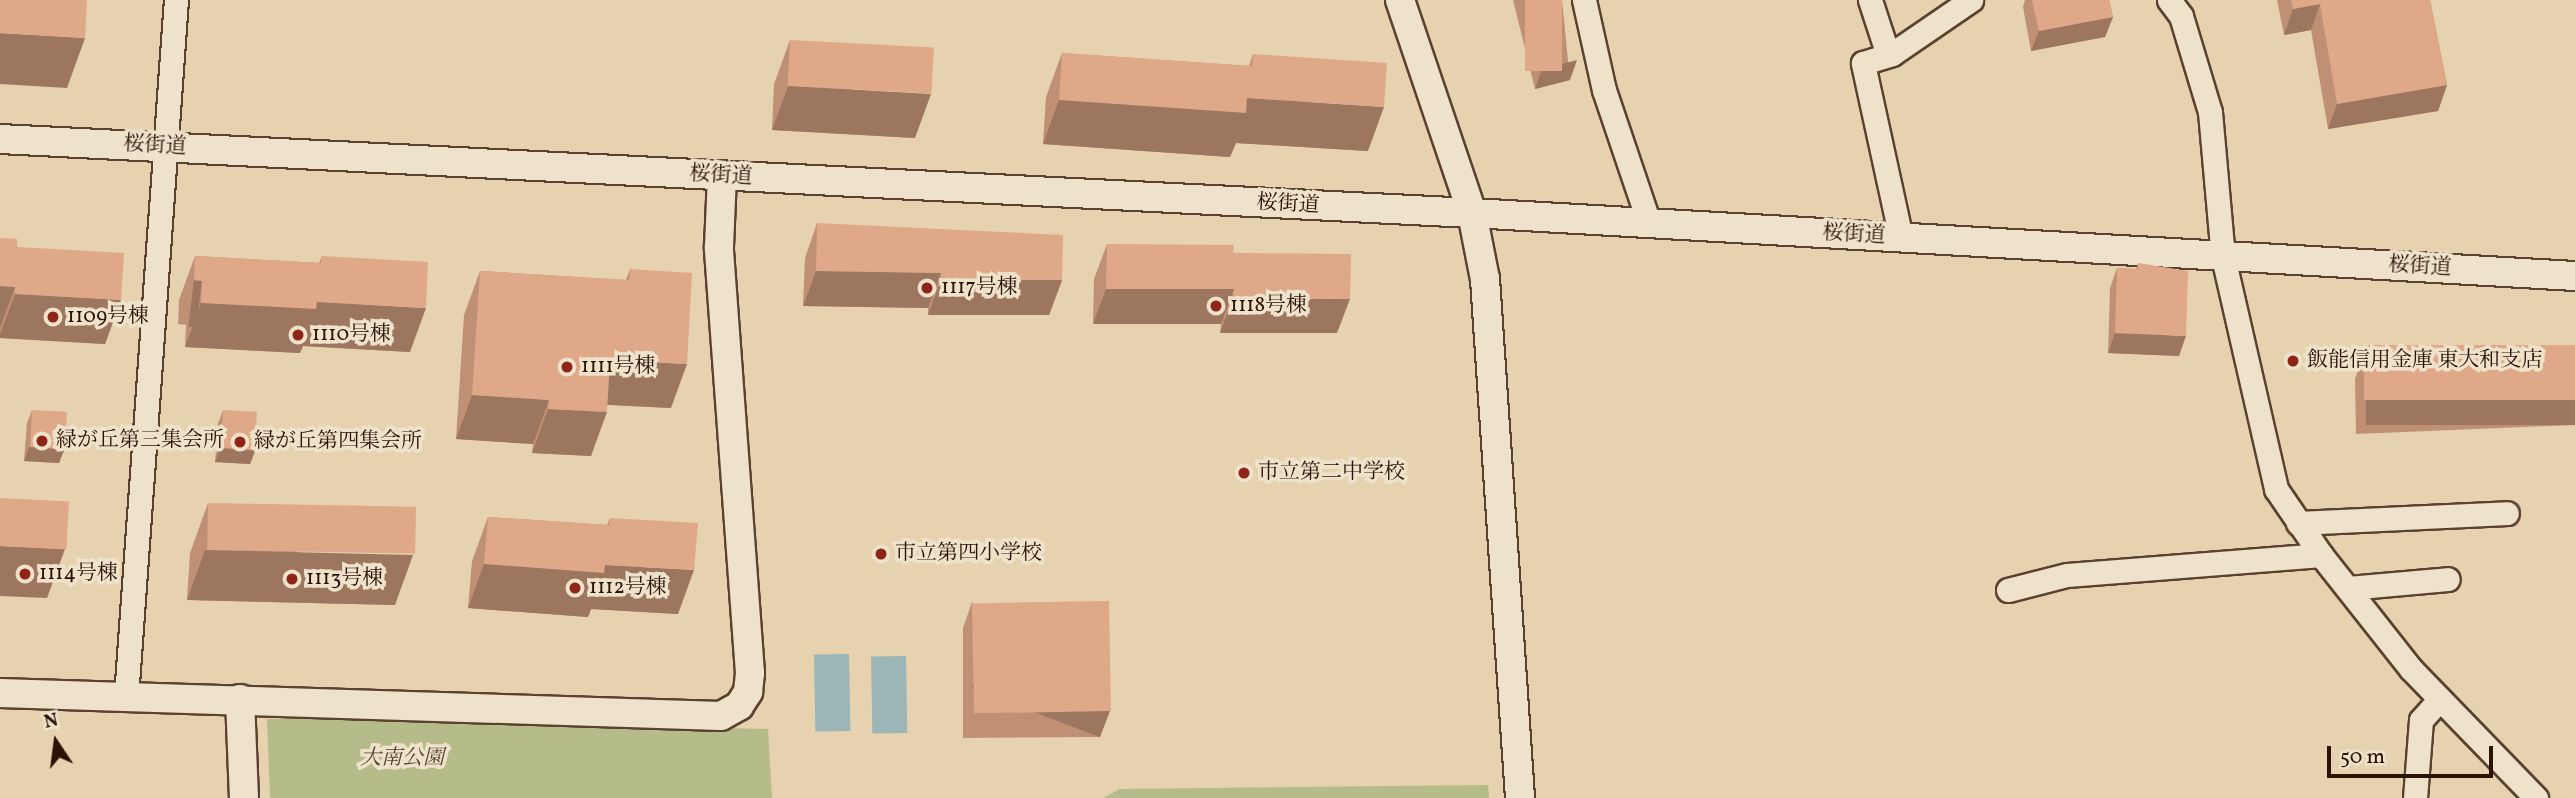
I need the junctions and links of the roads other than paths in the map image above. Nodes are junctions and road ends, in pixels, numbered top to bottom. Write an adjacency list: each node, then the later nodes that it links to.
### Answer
1 (176, 0): 9 (street)
2 (1401, 0): 11 (street)
3 (1584, 0): 12 (street)
4 (1870, 0): 7 (street)
5 (1970, 0): 7 (street)
6 (2169, 0): 14 (street)
7 (1888, 55): 13 (street)
8 (0, 139): 9 (street, 桜街道)
9 (164, 147): 10 (street, 桜街道); 23 (street)
10 (722, 176): 11 (street, 桜街道); 24 (street)
11 (1472, 213): 12 (street, 桜街道); 27 (street)
12 (1649, 223): 13 (street, 桜街道)
13 (1901, 238): 14 (street, 桜街道)
14 (2223, 257): 15 (street, 桜街道); 17 (street)
15 (2575, 276)
16 (2507, 513): 17 (street)
17 (2298, 523): 18 (street)
18 (2322, 555): 20 (street); 21 (street)
19 (2448, 579): 20 (street)
20 (2347, 588): 25 (street)
21 (2008, 590)
22 (0, 693): 23 (street)
23 (126, 697): 24 (street)
24 (240, 699): 26 (street)
25 (2440, 699): 28 (street); 29 (street)
26 (244, 798)
27 (1520, 798)
28 (2415, 798)
29 (2536, 798)

